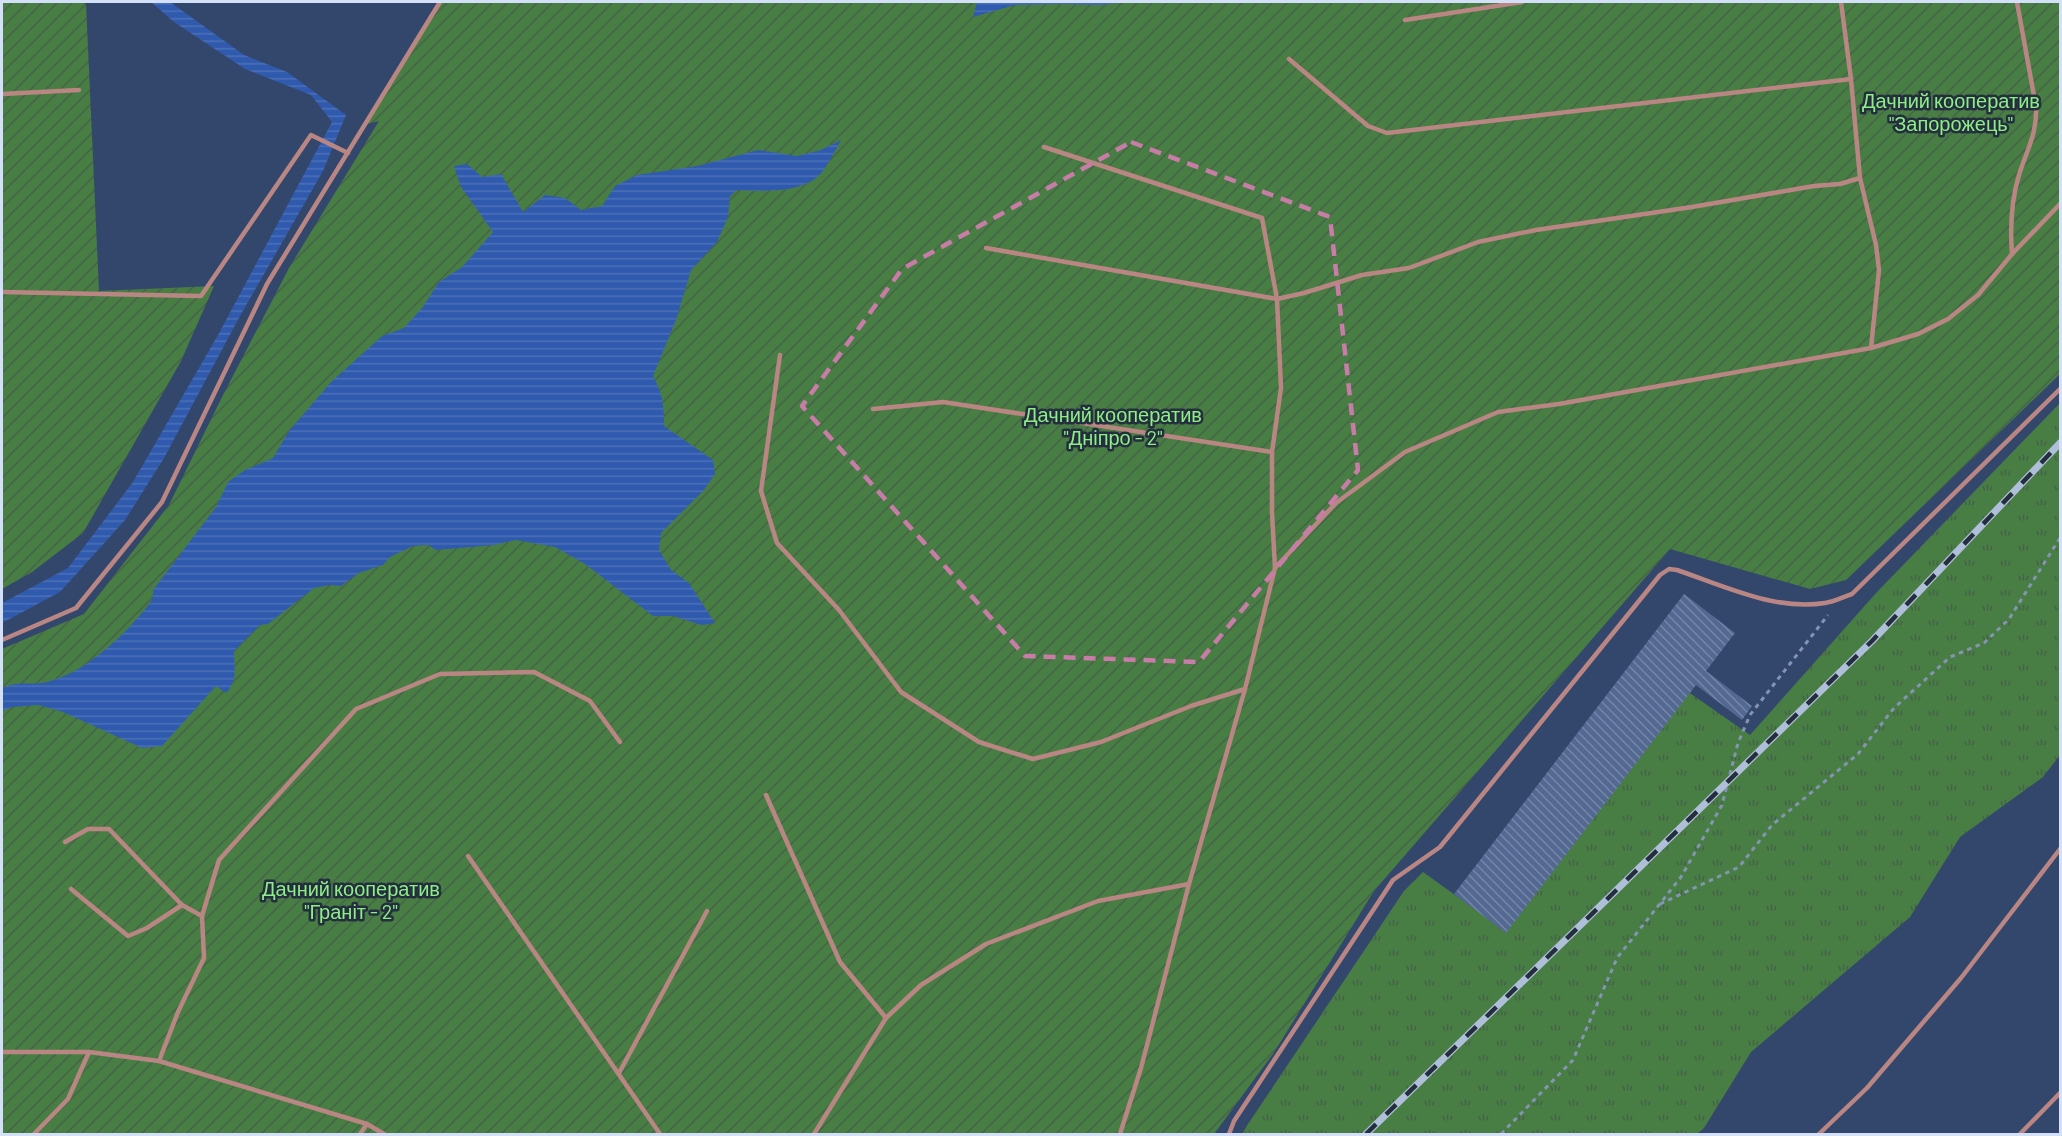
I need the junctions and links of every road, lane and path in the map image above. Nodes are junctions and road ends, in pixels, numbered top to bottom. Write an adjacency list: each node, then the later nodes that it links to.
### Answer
1 (440, 2): 11 (lane)
2 (1522, 2): 5 (lane)
3 (1841, 2): 7 (lane)
4 (2017, 2): 15 (lane)
5 (1405, 20)
6 (1289, 59): 7 (lane)
7 (1851, 79): 12 (lane)
8 (79, 90): 9 (lane)
9 (2, 94)
10 (1044, 147): 17 (lane)
11 (348, 153): 16 (lane); 26 (lane)
12 (1860, 178): 17 (lane); 18 (lane)
13 (2061, 204): 15 (lane)
14 (986, 248): 17 (lane)
15 (2012, 254): 18 (lane)
16 (2, 292)
17 (1277, 300): 22 (lane)
18 (1871, 348): 24 (lane)
19 (780, 355): 27 (lane)
20 (2061, 389): 52 (lane)
21 (873, 409): 22 (lane)
22 (1272, 452): 24 (lane)
23 (2061, 538): 36 (path)
24 (1275, 568): 27 (lane)
25 (1831, 612): 36 (path)
26 (2, 640)
27 (1245, 689): 33 (lane)
28 (620, 741): 38 (lane)
29 (766, 795): 39 (lane)
30 (64, 842): 35 (lane)
31 (2061, 849): 54 (lane)
32 (468, 856): 43 (lane)
33 (1189, 884): 39 (lane); 51 (lane)
34 (71, 889): 35 (lane)
35 (182, 905): 38 (lane)
36 (1659, 905): 53 (path)
37 (707, 911): 43 (lane)
38 (202, 916): 42 (lane)
39 (886, 1018): 50 (lane)
40 (2, 1052): 41 (lane)
41 (89, 1052): 42 (lane); 46 (lane)
42 (159, 1061): 45 (lane)
43 (620, 1073): 49 (lane)
44 (2061, 1093): 55 (lane)
45 (367, 1124): 47 (lane); 48 (lane)
46 (34, 1134)
47 (360, 1134)
48 (384, 1134)
49 (660, 1134)
50 (814, 1134)
51 (1120, 1134)
52 (1229, 1134)
53 (1501, 1134)
54 (1819, 1134)
55 (2020, 1134)

